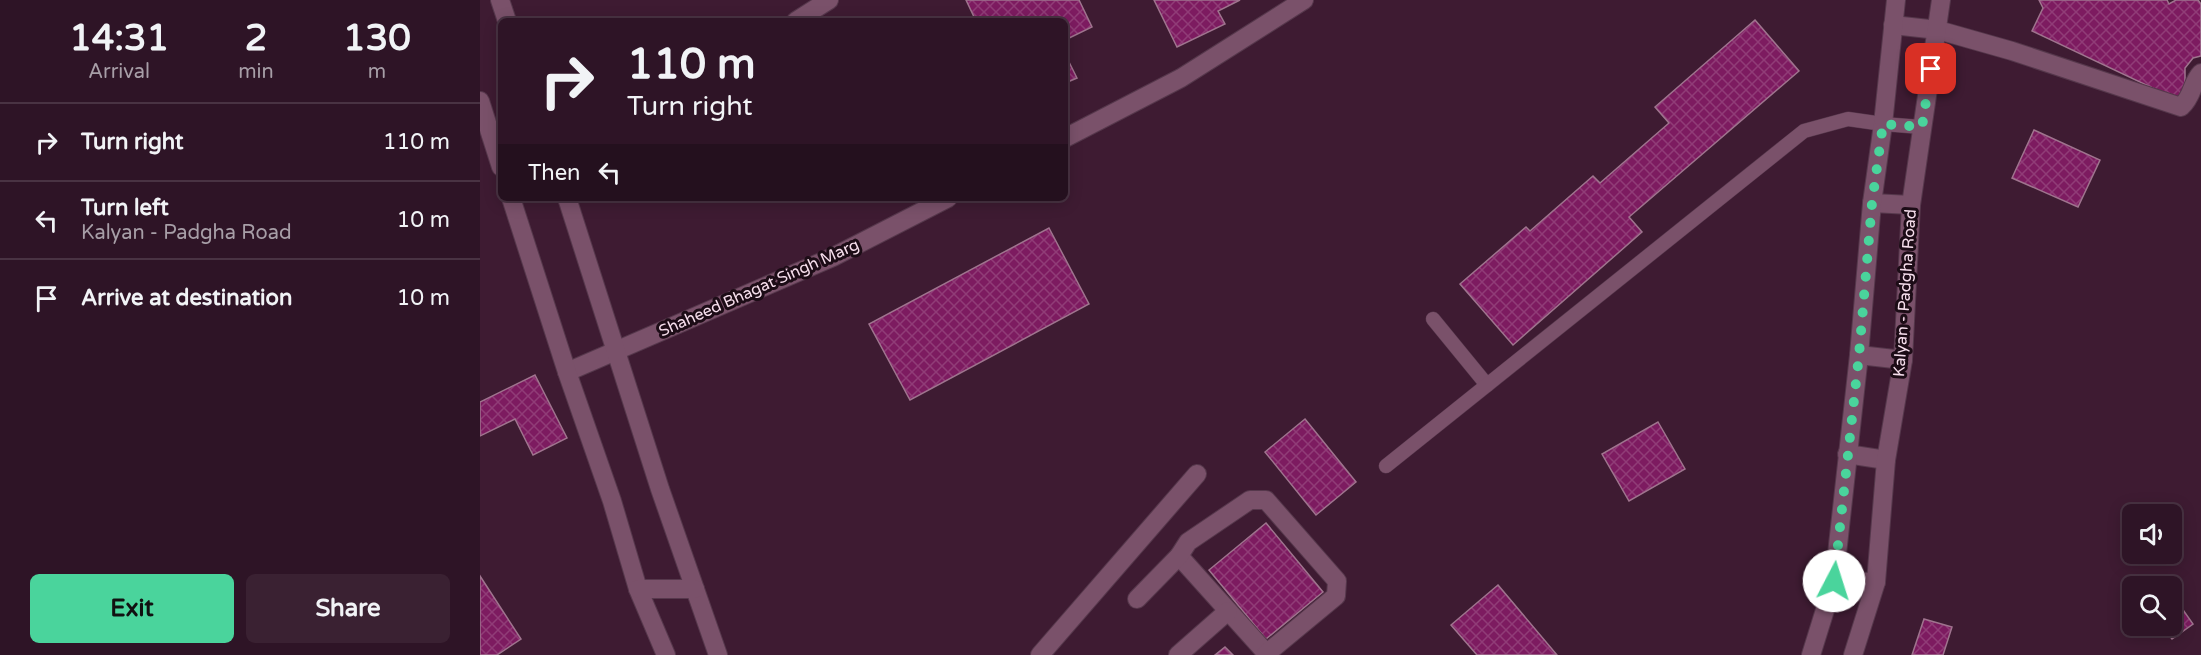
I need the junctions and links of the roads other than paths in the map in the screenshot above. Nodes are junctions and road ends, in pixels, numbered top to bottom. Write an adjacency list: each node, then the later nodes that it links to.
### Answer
1 (500, 0): 6 (street)
2 (829, 0): 7 (street)
3 (1304, 0): 14 (street)
4 (1896, 0): 8 (street)
5 (1941, 0): 9 (street, Kalyan - Padgha Road)
6 (506, 18)
7 (801, 18)
8 (1893, 25): 9 (street); 12 (street)
9 (1938, 30): 10 (street); 13 (street, Kalyan - Padgha Road)
10 (2201, 73)
11 (480, 101): 15 (street)
12 (1883, 124): 13 (lane); 19 (street); 26 (lane)
13 (1922, 127): 20 (street, Kalyan - Padgha Road)
14 (1068, 136)
15 (498, 158)
16 (512, 201): 25 (street)
17 (568, 201): 22 (street)
18 (942, 201): 22 (street, Shaheed Bhagat Singh Marg)
19 (1872, 203): 20 (street); 23 (street)
20 (1911, 205): 24 (street, Kalyan - Padgha Road)
21 (1433, 319): 26 (lane)
22 (617, 351): 25 (street, Shaheed Bhagat Singh Marg); 35 (street)
23 (1859, 355): 24 (street); 27 (street)
24 (1903, 360): 28 (street, Kalyan - Padgha Road)
25 (567, 372): 34 (street)
26 (1487, 385): 29 (lane)
27 (1846, 454): 28 (street); 32 (street)
28 (1886, 460): 33 (street, Kalyan - Padgha Road)
29 (1386, 466)
30 (1197, 474): 41 (street)
31 (1179, 556): 36 (street); 37 (street); 38 (street)
32 (1834, 581): 33 (street); 43 (street)
33 (1876, 582): 44 (street, Kalyan - Padgha Road)
34 (638, 589): 35 (street); 39 (street)
35 (695, 589): 40 (street)
36 (1137, 599)
37 (1228, 611): 38 (street); 42 (street)
38 (1267, 654)
39 (666, 655)
40 (718, 655)
41 (1040, 655)
42 (1178, 655)
43 (1811, 655)
44 (1853, 655)

